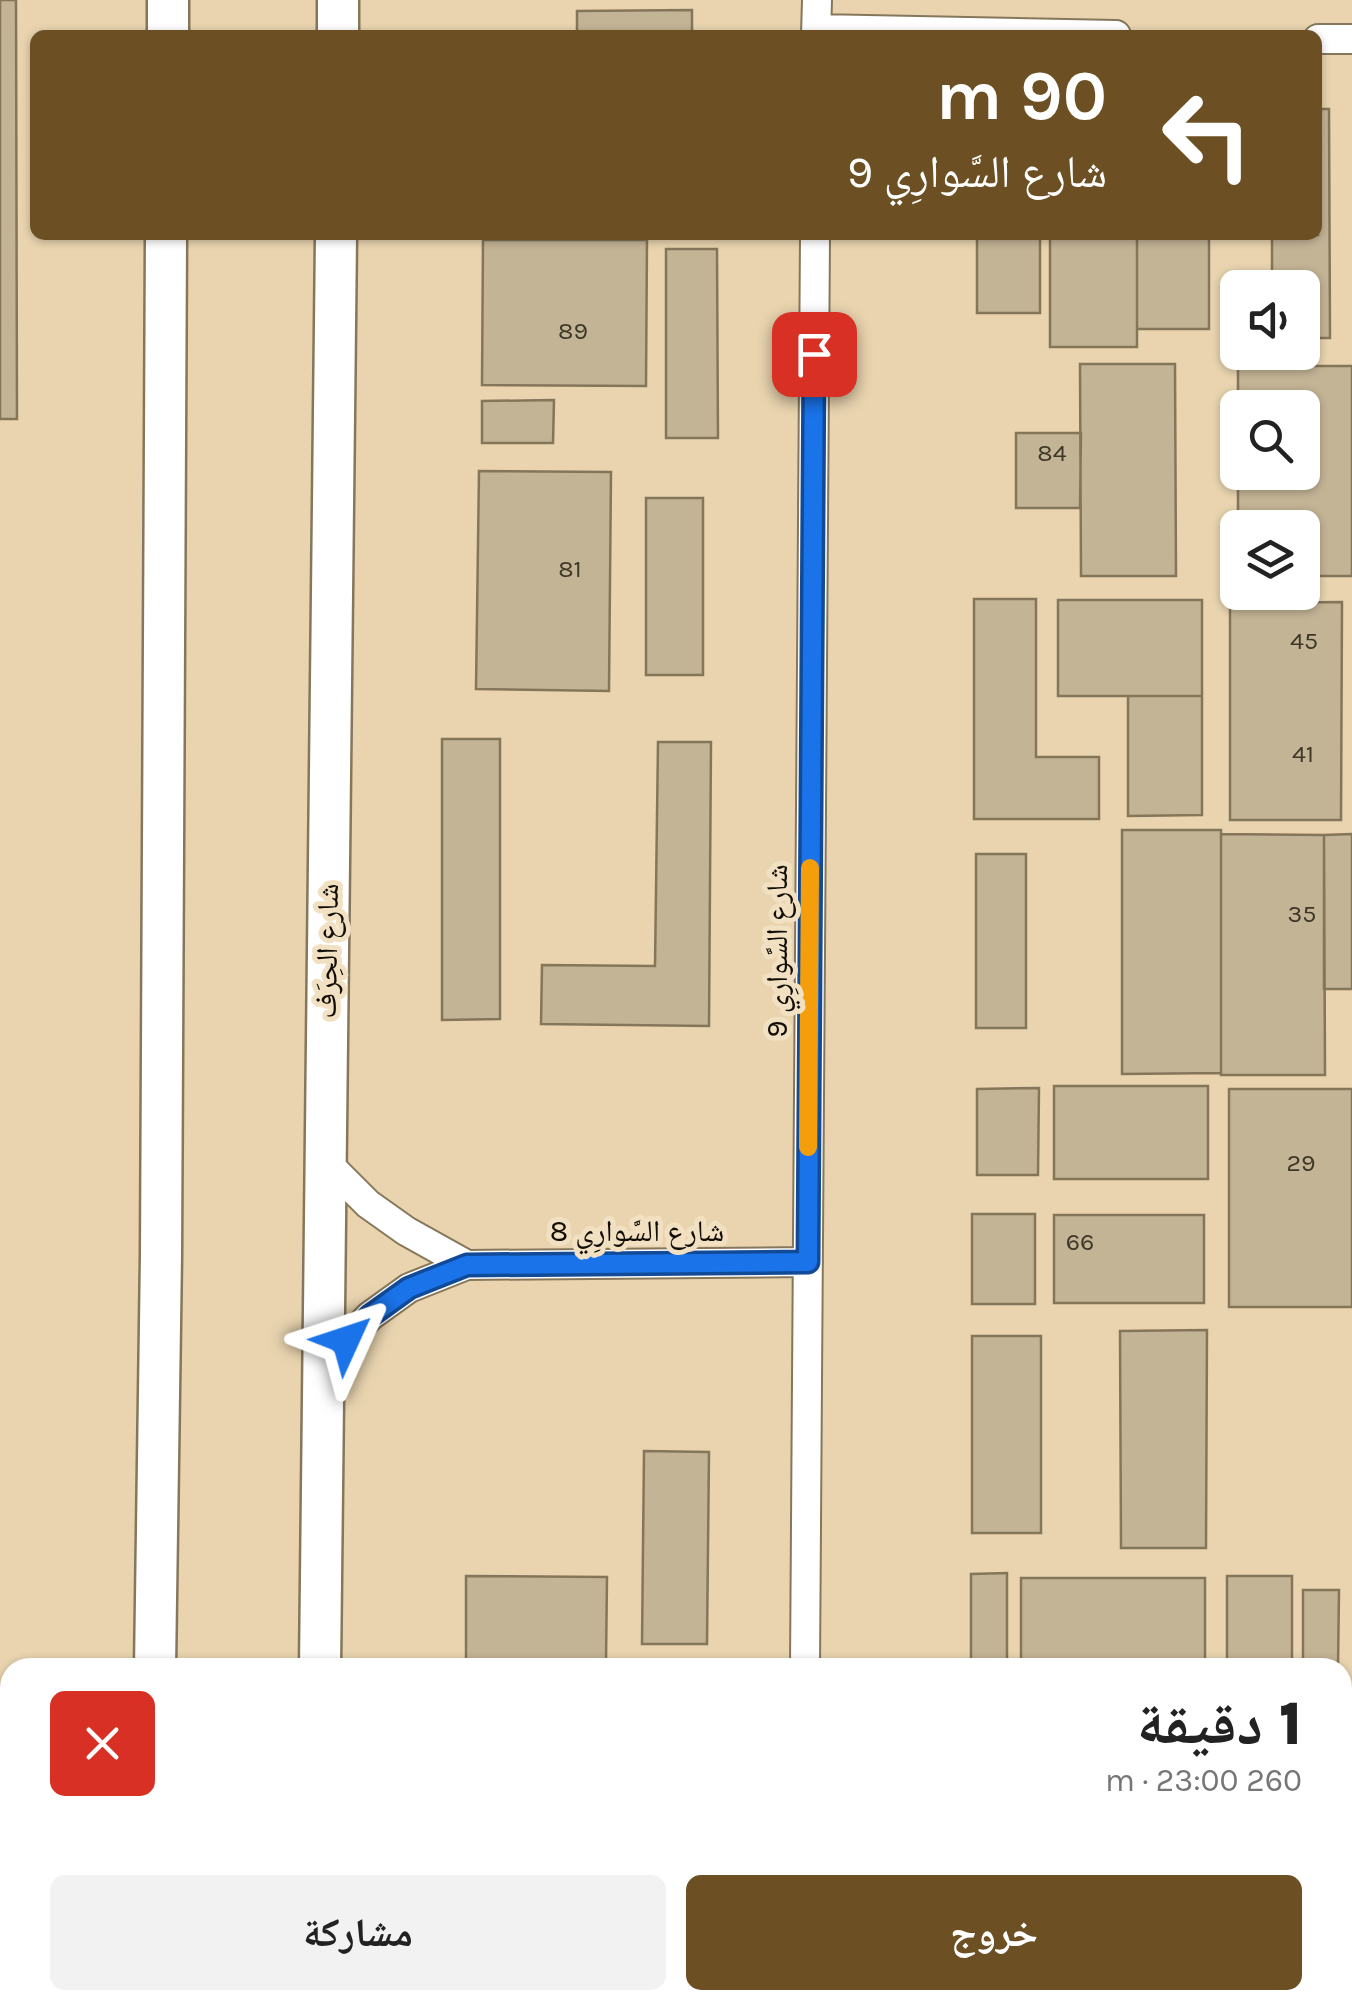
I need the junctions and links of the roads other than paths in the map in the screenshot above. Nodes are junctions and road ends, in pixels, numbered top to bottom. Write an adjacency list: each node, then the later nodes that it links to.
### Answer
1 (168, 0): 4 (street)
2 (338, 0): 5 (street)
3 (817, 0): 6 (street)
4 (168, 30)
5 (338, 30)
6 (816, 30)
7 (1322, 39): 8 (street)
8 (1352, 40)
9 (166, 240): 16 (street)
10 (336, 240): 12 (street, شارع الحِرَف)
11 (815, 240): 13 (street, شارع السَّوارِي 9)
12 (324, 1160): 14 (street, شارع السَّوارِي 8); 15 (street, شارع الحِرَف)
13 (808, 1262): 14 (street, شارع السَّوارِي 8); 18 (street, شارع السَّوارِي 9)
14 (467, 1265): 15 (street, شارع السَّوارِي 8)
15 (323, 1364): 17 (street, شارع الحِرَف)
16 (155, 1658)
17 (320, 1658)
18 (804, 1658)

